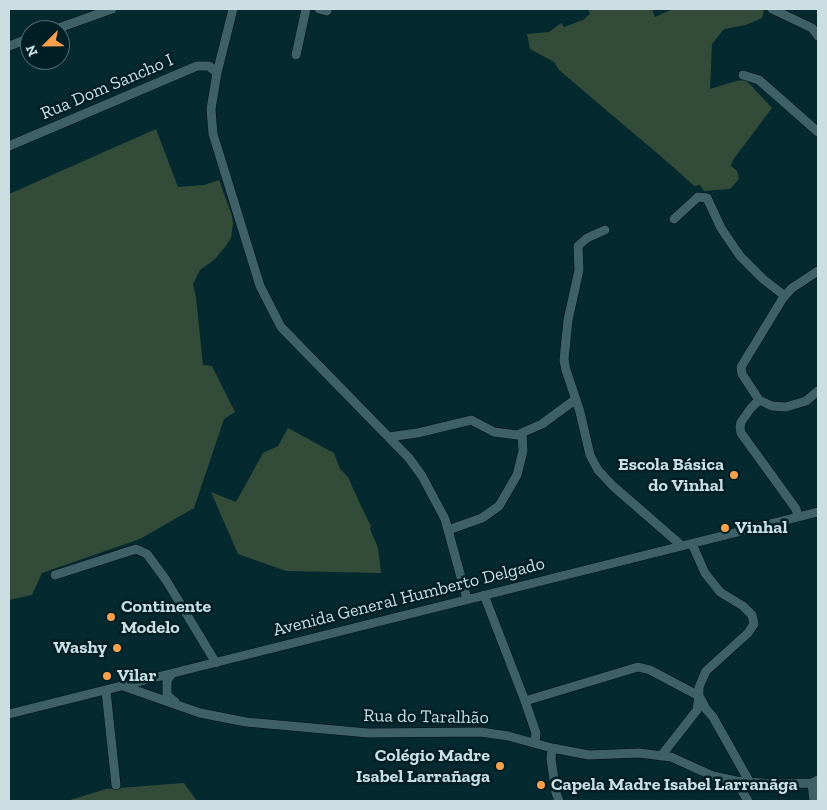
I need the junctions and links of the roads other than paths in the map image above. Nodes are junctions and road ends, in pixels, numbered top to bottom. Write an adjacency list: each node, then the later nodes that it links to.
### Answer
1 (112, 9): 7 (street)
2 (233, 9): 10 (street)
3 (306, 9): 9 (street)
4 (319, 9): 5 (street)
5 (327, 9)
6 (772, 9): 8 (street)
7 (70, 24)
8 (818, 36)
9 (296, 55)
10 (217, 73): 13 (street, Rua Dom Sancho I); 22 (street)
11 (744, 74): 12 (street)
12 (818, 132)
13 (9, 146)
14 (674, 219): 17 (street)
15 (605, 230): 19 (street)
16 (818, 271): 17 (street)
17 (785, 296): 20 (street)
18 (818, 390): 20 (street)
19 (576, 399): 21 (street); 27 (street)
20 (759, 400): 24 (street)
21 (522, 433): 22 (street); 25 (street)
22 (389, 437): 25 (street)
23 (818, 512): 24 (street, Avenida General Humberto Delgado)
24 (798, 517): 26 (street, Avenida General Humberto Delgado)
25 (448, 530): 30 (street)
26 (692, 544): 27 (street, Avenida General Humberto Delgado); 35 (street)
27 (682, 546): 29 (street, Avenida General Humberto Delgado)
28 (55, 575): 31 (street)
29 (484, 595): 30 (street, Avenida General Humberto Delgado); 36 (street)
30 (467, 599): 31 (street, Avenida General Humberto Delgado)
31 (216, 663): 32 (street, Avenida General Humberto Delgado)
32 (172, 674): 33 (street, Avenida General Humberto Delgado); 37 (street)
33 (123, 686): 34 (street, Avenida General Humberto Delgado); 37 (street, Rua do Taralhão)
34 (106, 691): 38 (street, Avenida General Humberto Delgado); 45 (street)
35 (699, 696): 36 (street); 41 (street); 43 (street)
36 (525, 701): 39 (street)
37 (177, 704): 39 (street, Rua do Taralhão)
38 (9, 714)
39 (535, 743): 40 (street, Rua do Taralhão)
40 (552, 748): 41 (street, Rua do Taralhão); 47 (street)
41 (661, 756): 42 (street, Rua do Taralhão)
42 (736, 781): 43 (street, Rua do Taralhão); 48 (street)
43 (749, 781): 44 (street, Rua do Taralhão)
44 (815, 782): 49 (street)
45 (116, 785)
46 (818, 794): 49 (street)
47 (559, 801)
48 (748, 801)
49 (815, 801)

